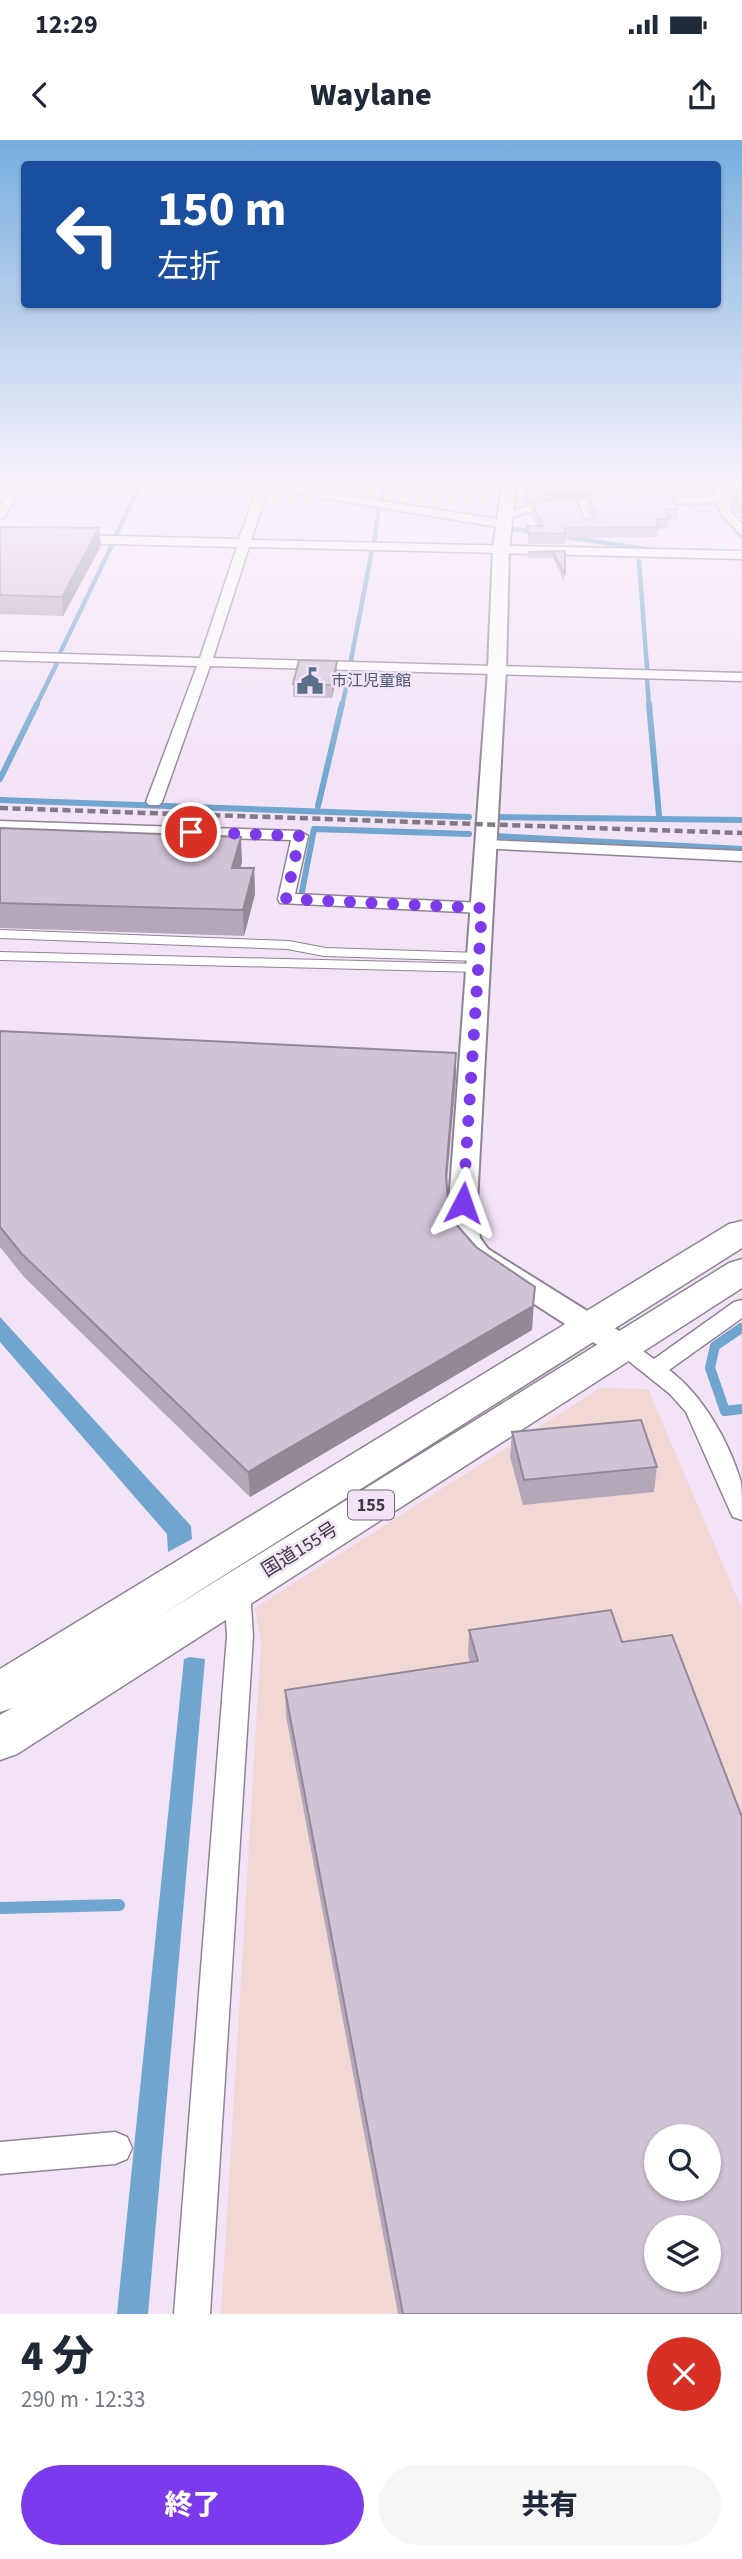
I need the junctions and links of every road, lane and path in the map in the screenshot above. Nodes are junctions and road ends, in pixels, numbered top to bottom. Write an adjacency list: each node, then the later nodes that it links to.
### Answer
1 (229, 587): 4 (street)
2 (500, 587): 5 (street)
3 (0, 656): 4 (street)
4 (204, 662): 5 (street); 7 (street)
5 (497, 669): 6 (street); 9 (street)
6 (742, 677)
7 (154, 802)
8 (0, 826): 11 (street)
9 (486, 845): 10 (street); 11 (street)
10 (742, 856)
11 (482, 908): 14 (street)
12 (0, 934): 14 (lane)
13 (0, 956): 14 (lane)
14 (479, 963): 18 (street)
15 (742, 1232): 18 (highway, 国道155号 / 155)
16 (742, 1271): 18 (highway, 国道155号 / 155)
17 (742, 1307): 18 (street)
18 (622, 1347): 19 (street); 20 (highway, 国道155号 / 155); 21 (highway, 国道155号 / 155)
19 (742, 1511)
20 (237, 1590): 22 (highway, 国道155号 / 155); 25 (street)
21 (0, 1693)
22 (0, 1740)
23 (115, 2148): 24 (street)
24 (0, 2158)
25 (192, 2314)

